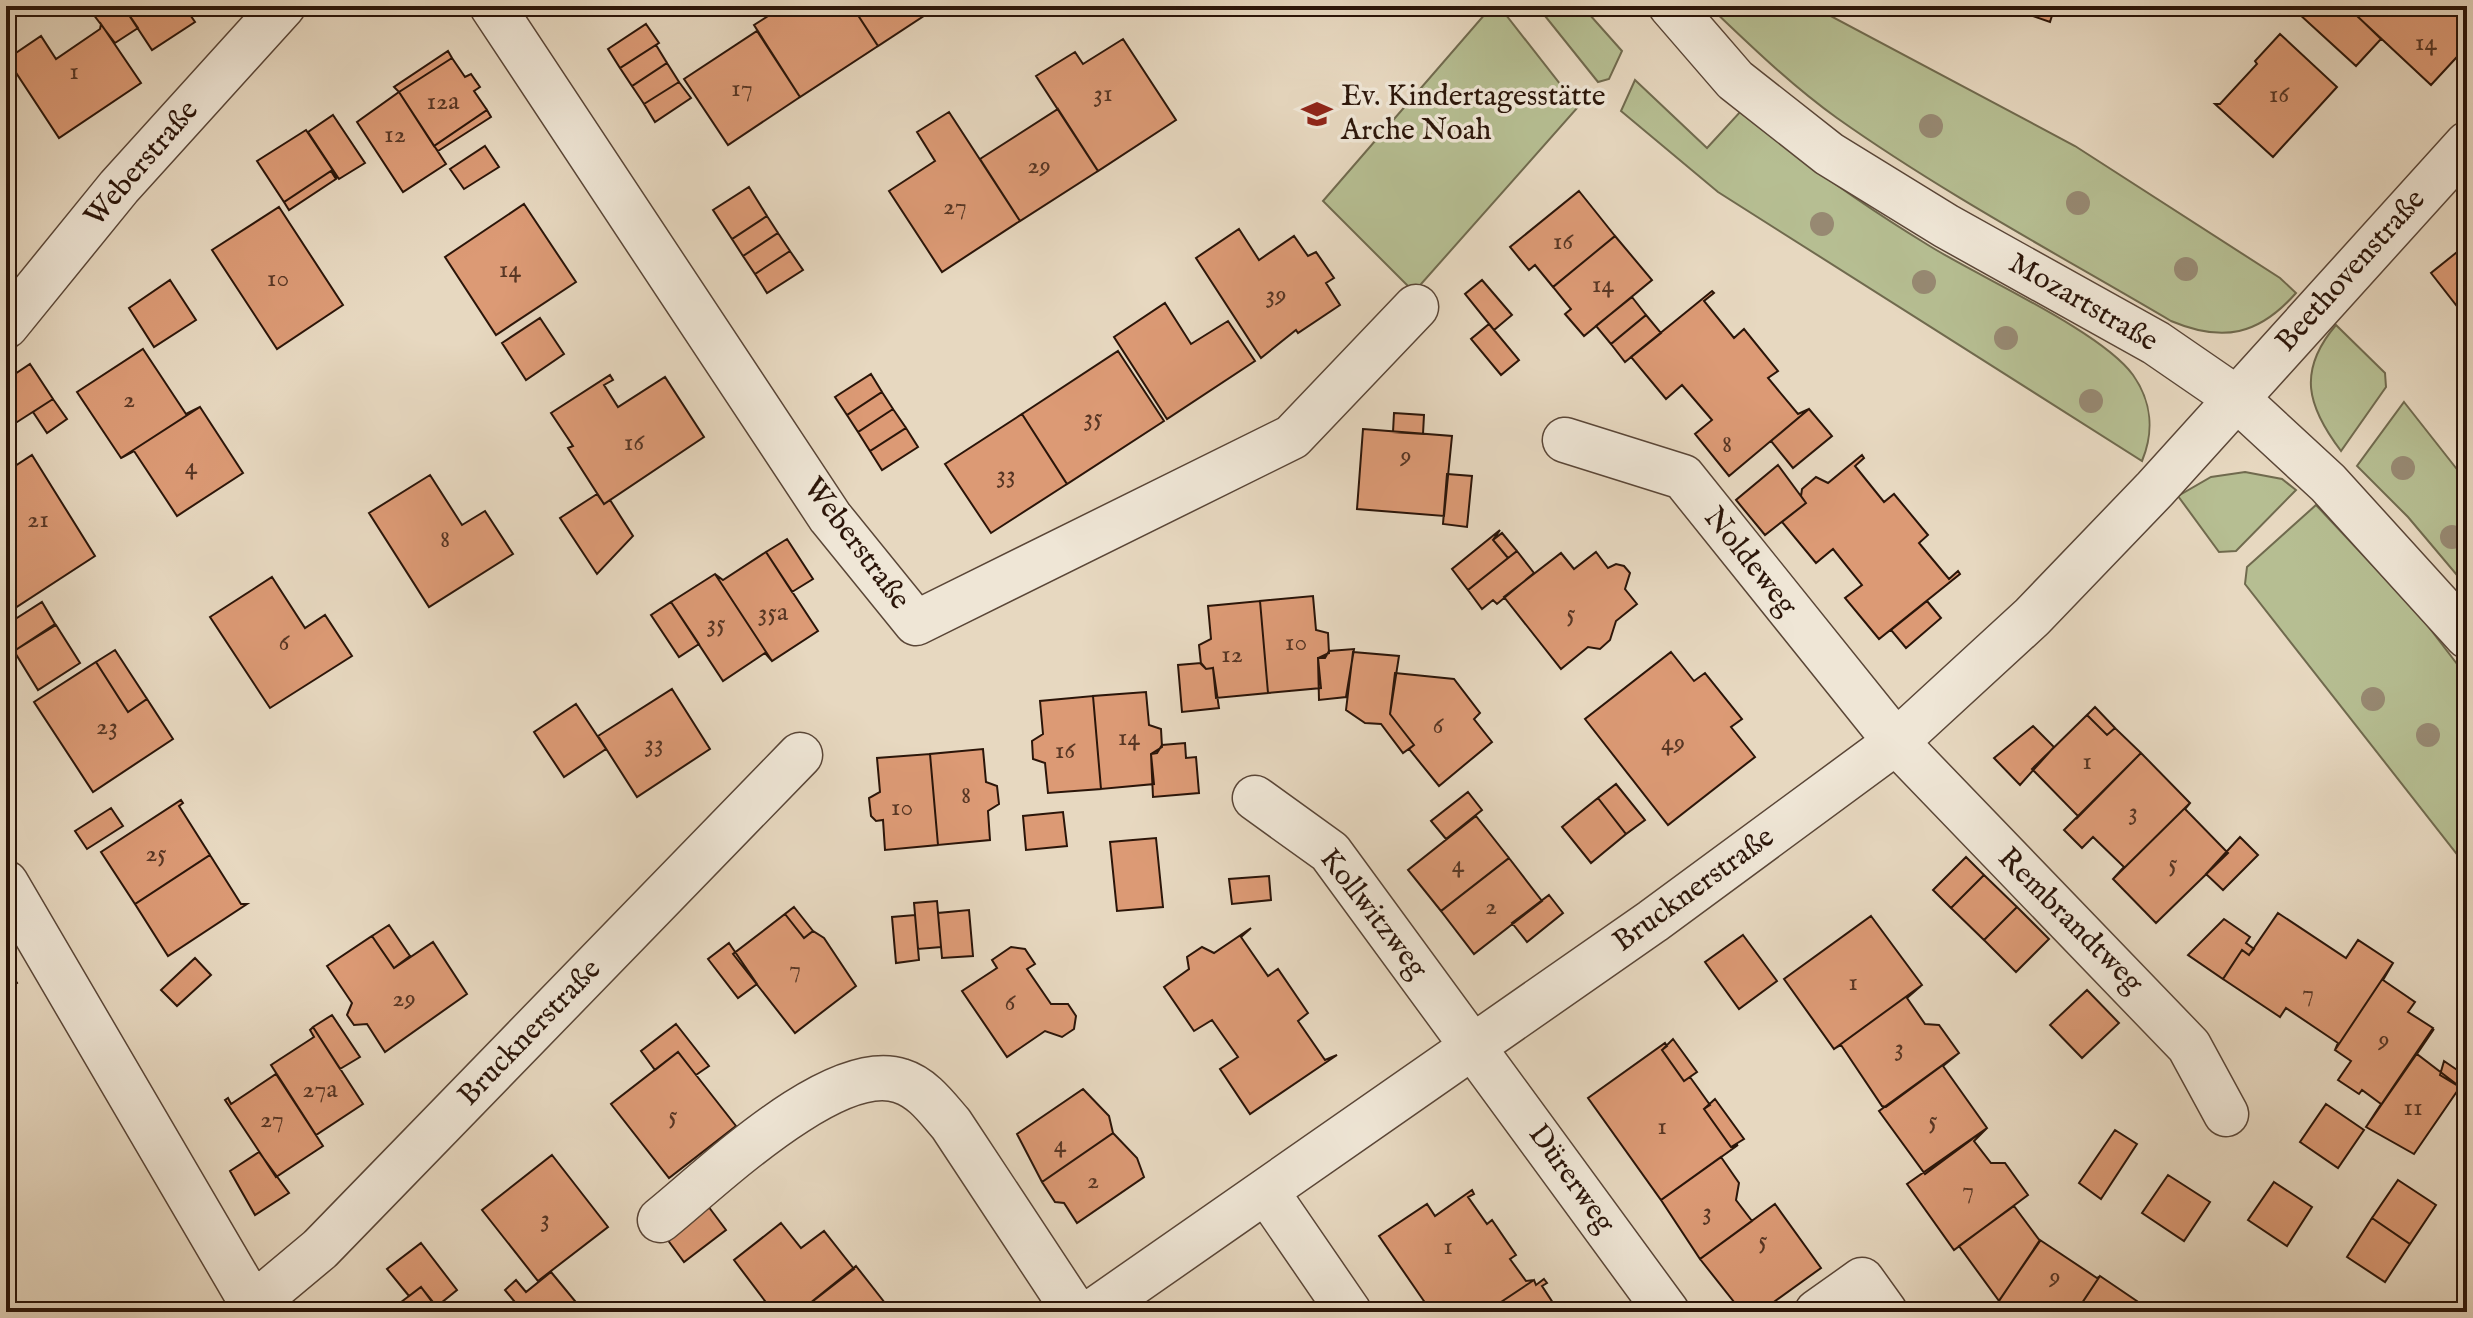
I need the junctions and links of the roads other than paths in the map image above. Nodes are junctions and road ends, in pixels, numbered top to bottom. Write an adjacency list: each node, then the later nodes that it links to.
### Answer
1 (283, 6): 6 (street, Weberstraße)
2 (492, 6): 5 (street, Weberstraße)
3 (1671, 6): 7 (street, Mozartstraße)
4 (2467, 144): 7 (street, Beethovenstraße)
5 (1416, 307)
6 (6, 326)
7 (2236, 398): 9 (street, Mozartstraße); 10 (street, Brucknerstraße)
8 (1565, 440): 10 (street, Noldeweg)
9 (2467, 636)
10 (1896, 742): 14 (street, Brucknerstraße); 15 (street, Rembrandtweg)
11 (800, 755): 18 (street, Brucknerstraße)
12 (1255, 798): 14 (street, Kollwitzweg)
13 (6, 883): 18 (street, Brucknerstraße)
14 (1474, 1047): 16 (street, Brucknerstraße); 22 (street, Dürerweg)
15 (2226, 1114)
16 (1266, 1191): 20 (street, Brucknerstraße); 21 (street)
17 (660, 1220): 19 (street)
18 (255, 1309)
19 (1075, 1312)
20 (1092, 1312)
21 (1349, 1312)
22 (1667, 1312)
23 (1817, 1312): 24 (street)
24 (1885, 1312)

